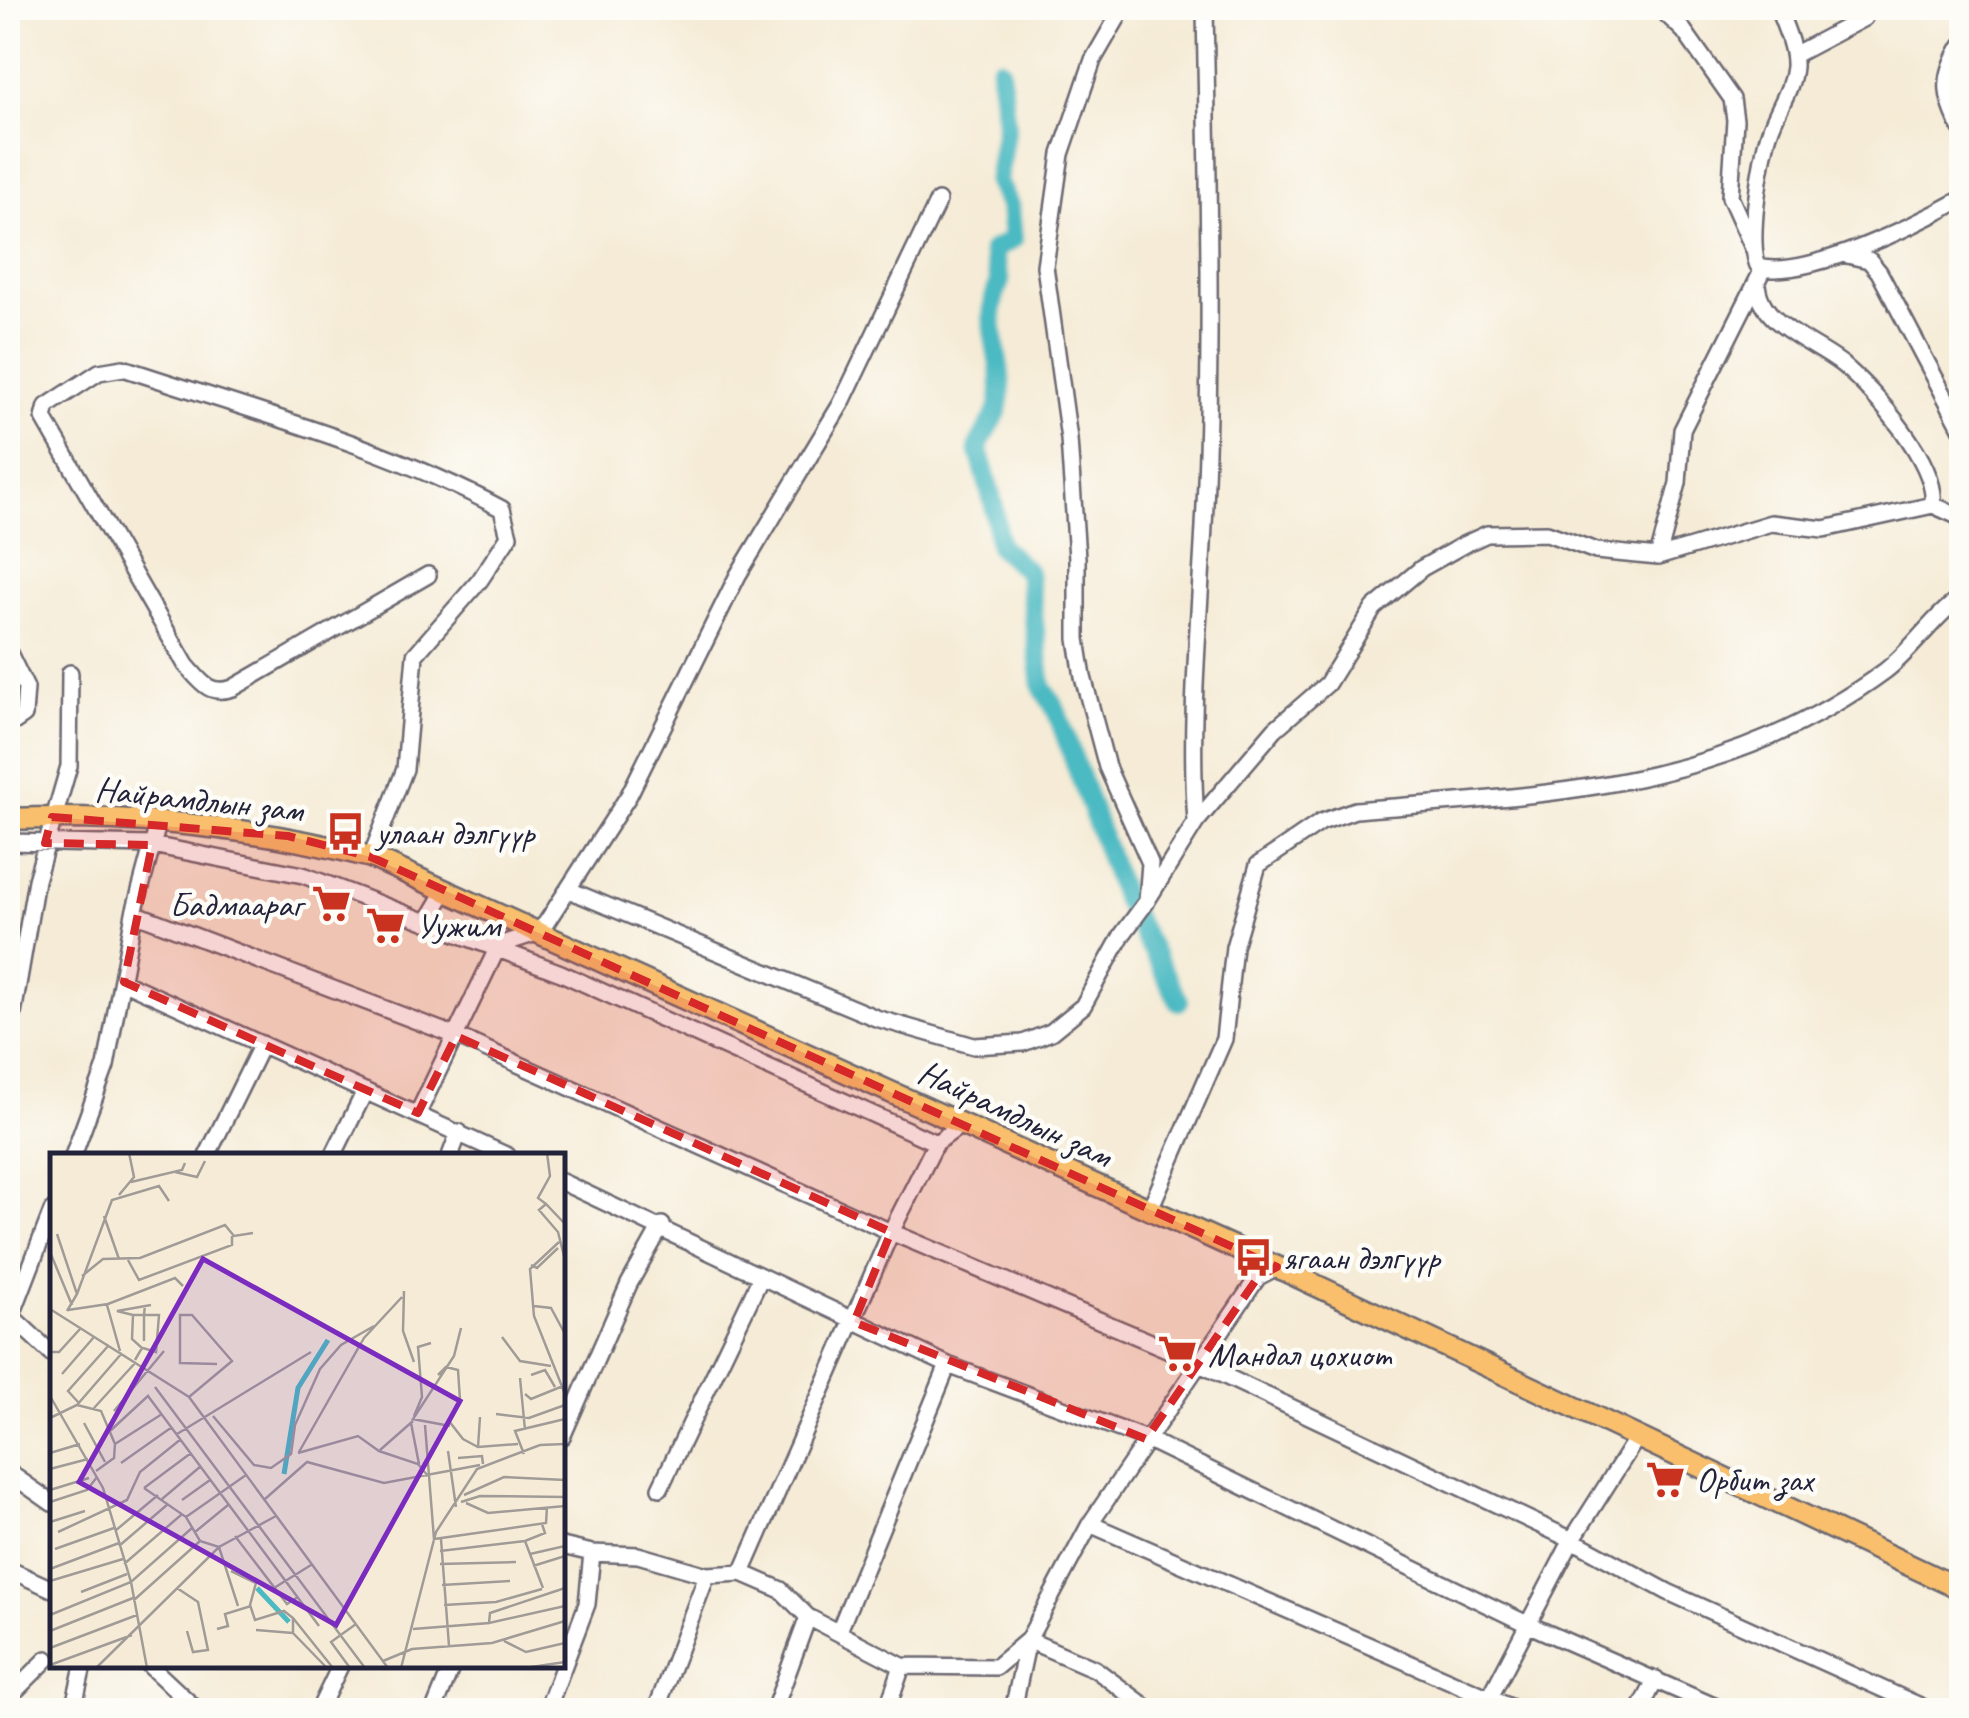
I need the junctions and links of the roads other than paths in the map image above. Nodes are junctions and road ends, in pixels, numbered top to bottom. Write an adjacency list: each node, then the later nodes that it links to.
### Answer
1 (1123, 8): 32 (street)
2 (1204, 8): 25 (street)
3 (1660, 8): 11 (street)
4 (1778, 8): 7 (street)
5 (1864, 18): 7 (street)
6 (1962, 46): 8 (street)
7 (1794, 55): 11 (street)
8 (1962, 130)
9 (1962, 199): 12 (street)
10 (938, 200): 31 (street)
11 (1752, 248): 13 (street)
12 (1843, 254): 13 (street); 14 (street)
13 (1760, 276): 15 (street); 17 (street)
14 (1962, 429)
15 (1933, 505): 16 (street); 17 (street)
16 (1962, 518)
17 (1658, 557): 25 (street)
18 (428, 575): 29 (street)
19 (1962, 597): 52 (street)
20 (8, 652): 22 (street)
21 (70, 673): 23 (street)
22 (8, 726)
23 (52, 818): 24 (main road, Найрамдлын зам); 26 (main road, Найрамдлын зам); 28 (street)
24 (8, 820)
25 (1196, 822): 32 (street)
26 (155, 835): 28 (street); 29 (main road, Найрамдлын зам); 33 (street); 34 (street)
27 (8, 842): 28 (street)
28 (45, 843): 39 (street)
29 (371, 857): 30 (main road, Найрамдлын зам)
30 (446, 890): 34 (street); 35 (main road, Найрамдлын зам)
31 (570, 890): 32 (street); 35 (street)
32 (1146, 902)
33 (134, 913): 37 (street); 38 (street)
34 (428, 922): 36 (street)
35 (536, 933): 36 (street); 43 (main road, Найрамдлын зам)
36 (497, 949): 38 (street); 45 (street)
37 (124, 982): 40 (street); 46 (street)
38 (456, 1036): 42 (street); 55 (street)
39 (8, 1044)
40 (262, 1044): 41 (street); 47 (street)
41 (365, 1090): 42 (street); 48 (street)
42 (418, 1113): 44 (street)
43 (962, 1124): 45 (street); 52 (main road, Найрамдлын зам)
44 (460, 1132): 49 (street); 50 (street)
45 (936, 1143): 55 (street)
46 (74, 1153)
47 (208, 1153)
48 (335, 1153)
49 (451, 1153)
50 (502, 1153)
51 (565, 1183): 54 (street)
52 (1149, 1211): 56 (main road, Найрамдлын зам)
53 (50, 1216): 58 (street)
54 (662, 1226): 57 (street); 63 (street)
55 (891, 1232): 59 (street); 62 (street)
56 (1277, 1267): 62 (street); 64 (main road, Найрамдлын зам)
57 (760, 1279): 59 (street); 67 (street)
58 (10, 1314): 60 (street)
59 (854, 1322): 61 (street); 74 (street)
60 (50, 1352)
61 (948, 1365): 65 (street); 80 (street)
62 (1196, 1365): 65 (street); 70 (street)
63 (565, 1430)
64 (1636, 1438): 70 (street); 77 (main road, Найрамдлын зам)
65 (1146, 1439): 69 (street); 79 (street)
66 (8, 1472): 68 (street)
67 (660, 1488)
68 (50, 1502)
69 (1090, 1524): 81 (street); 92 (street)
70 (1572, 1540): 79 (street); 106 (street)
71 (565, 1547): 72 (street)
72 (592, 1553): 75 (street); 83 (street)
73 (8, 1569): 76 (street)
74 (742, 1573): 75 (street); 78 (street)
75 (707, 1575): 98 (street)
76 (50, 1588)
77 (1962, 1590)
78 (808, 1617): 80 (street); 99 (street)
79 (1527, 1624): 90 (street); 92 (street)
80 (839, 1631): 84 (street)
81 (1028, 1640): 84 (street); 101 (street); 102 (street)
82 (46, 1659): 91 (street)
83 (565, 1663)
84 (902, 1666): 100 (street)
85 (82, 1668): 93 (street)
86 (152, 1668): 94 (street)
87 (339, 1668): 95 (street)
88 (451, 1668): 96 (street)
89 (563, 1668): 97 (street)
90 (1656, 1679): 104 (street); 105 (street)
91 (8, 1698)
92 (1489, 1699): 103 (street)
93 (73, 1710)
94 (197, 1710)
95 (319, 1710)
96 (434, 1710)
97 (547, 1710)
98 (656, 1710)
99 (774, 1710)
100 (886, 1710)
101 (1013, 1710)
102 (1150, 1710)
103 (1517, 1710)
104 (1640, 1710)
105 (1722, 1710)
106 (1929, 1710)

